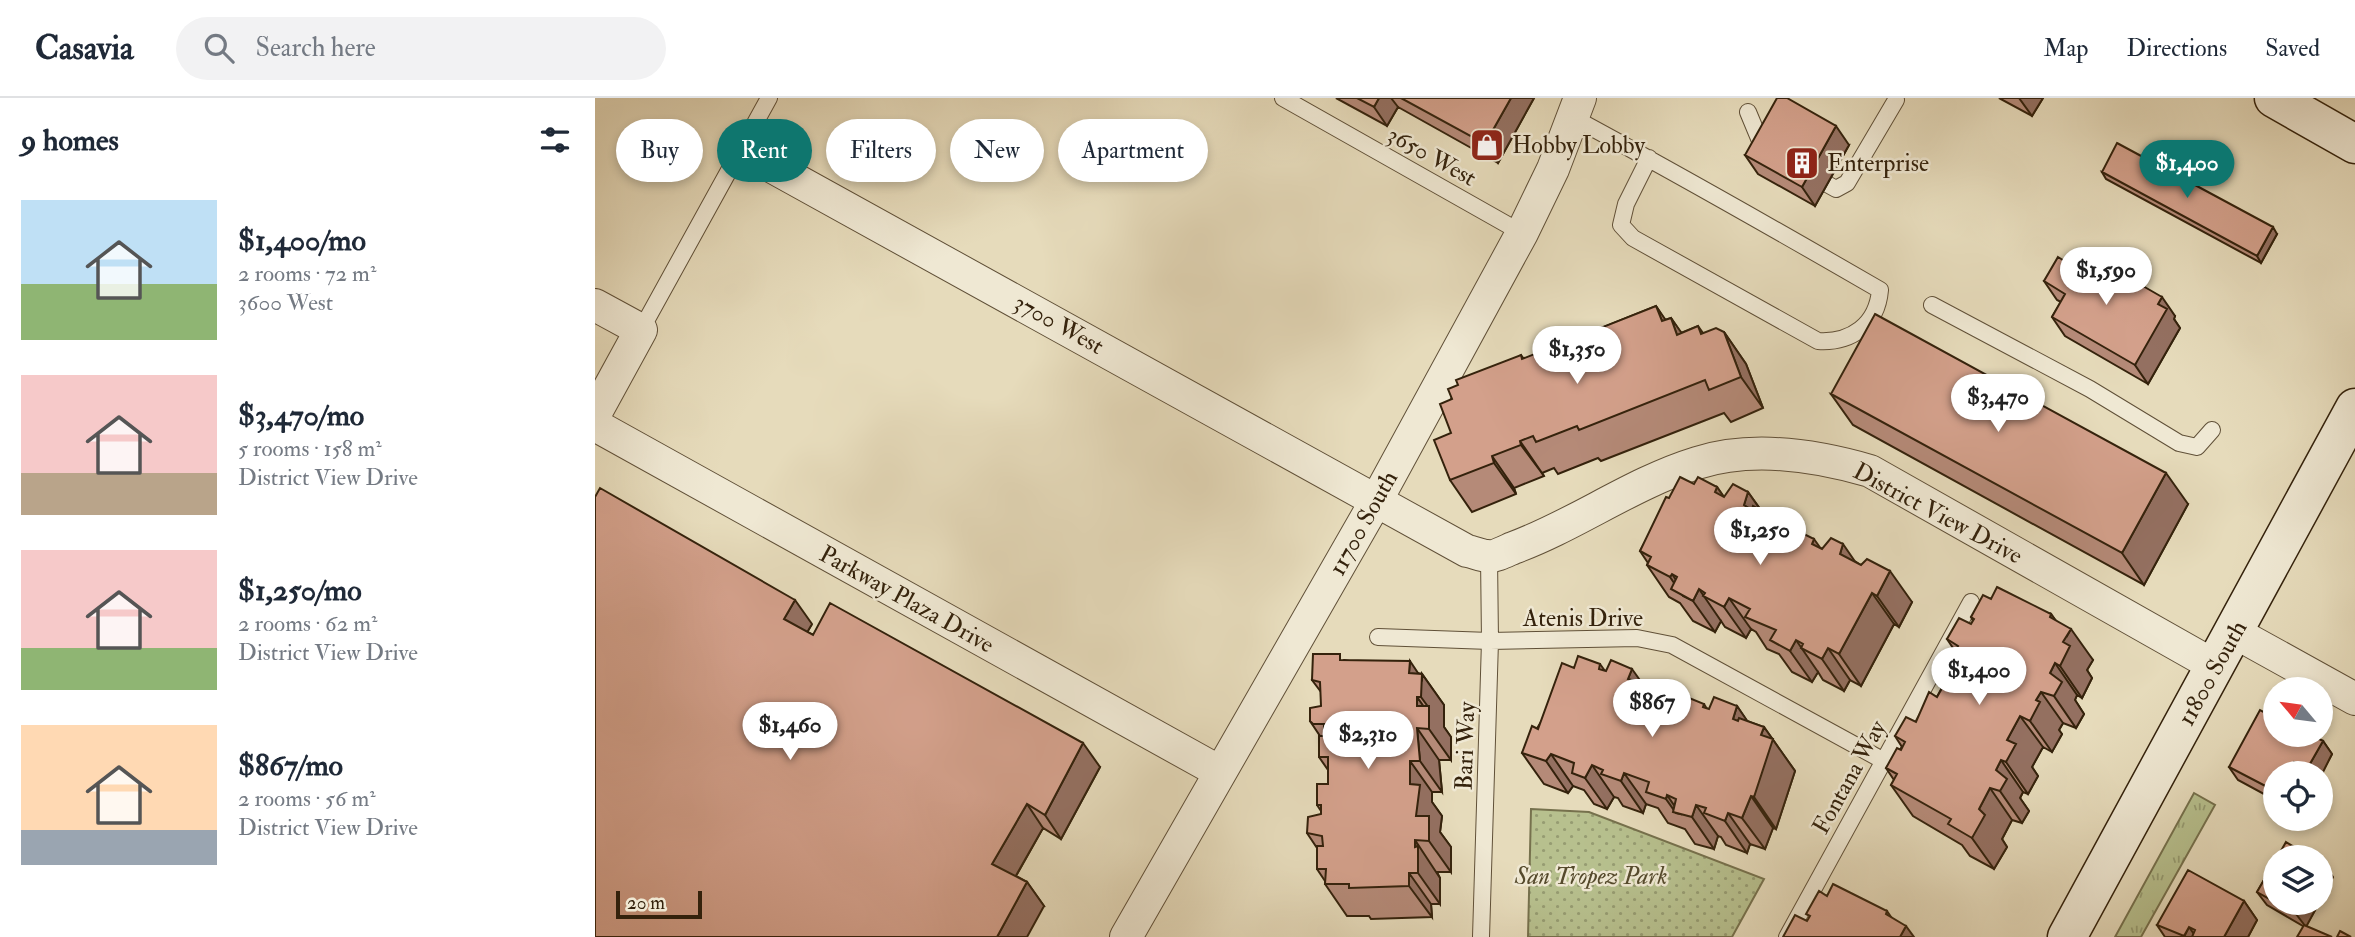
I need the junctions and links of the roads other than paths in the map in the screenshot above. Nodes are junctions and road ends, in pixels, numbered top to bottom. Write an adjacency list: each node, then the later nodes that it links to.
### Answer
1 (769, 98): 7 (lane)
2 (1283, 98): 14 (lane, 3650 West)
3 (2274, 98): 8 (main road)
4 (1896, 100): 13 (lane)
5 (1576, 107): 10 (lane); 14 (street, 11700 South)
6 (1748, 113): 9 (lane)
7 (757, 119)
8 (2355, 145)
9 (1770, 152)
10 (1649, 158): 10 (lane)
11 (722, 182): 17 (lane)
12 (800, 182): 22 (street, 3700 West)
13 (1827, 184)
14 (1522, 233): 22 (street, 11700 South)
15 (595, 305): 17 (street)
16 (1932, 305): 21 (lane)
17 (641, 330): 19 (street)
18 (2355, 408): 25 (main road, 11800 South)
19 (595, 414)
20 (595, 425): 31 (street, Parkway Plaza Drive)
21 (2212, 430)
22 (1376, 501): 23 (street); 31 (street, 11700 South)
23 (1489, 557): 27 (lane, Bari Way); 28 (street, District View Drive)
24 (1971, 601): 30 (lane, Fontana Way)
25 (2234, 632): 28 (main road, 11800 South); 29 (street)
26 (1378, 637): 27 (lane, Atenis Drive)
27 (1490, 641): 30 (lane, Atenis Drive); 33 (lane, Bari Way)
28 (2215, 666): 35 (main road, 11800 South)
29 (2355, 699)
30 (1884, 761): 34 (lane, Fontana Way)
31 (1220, 772): 32 (street, 11700 South)
32 (1126, 937)
33 (1481, 937)
34 (1787, 937)
35 (2067, 937)

